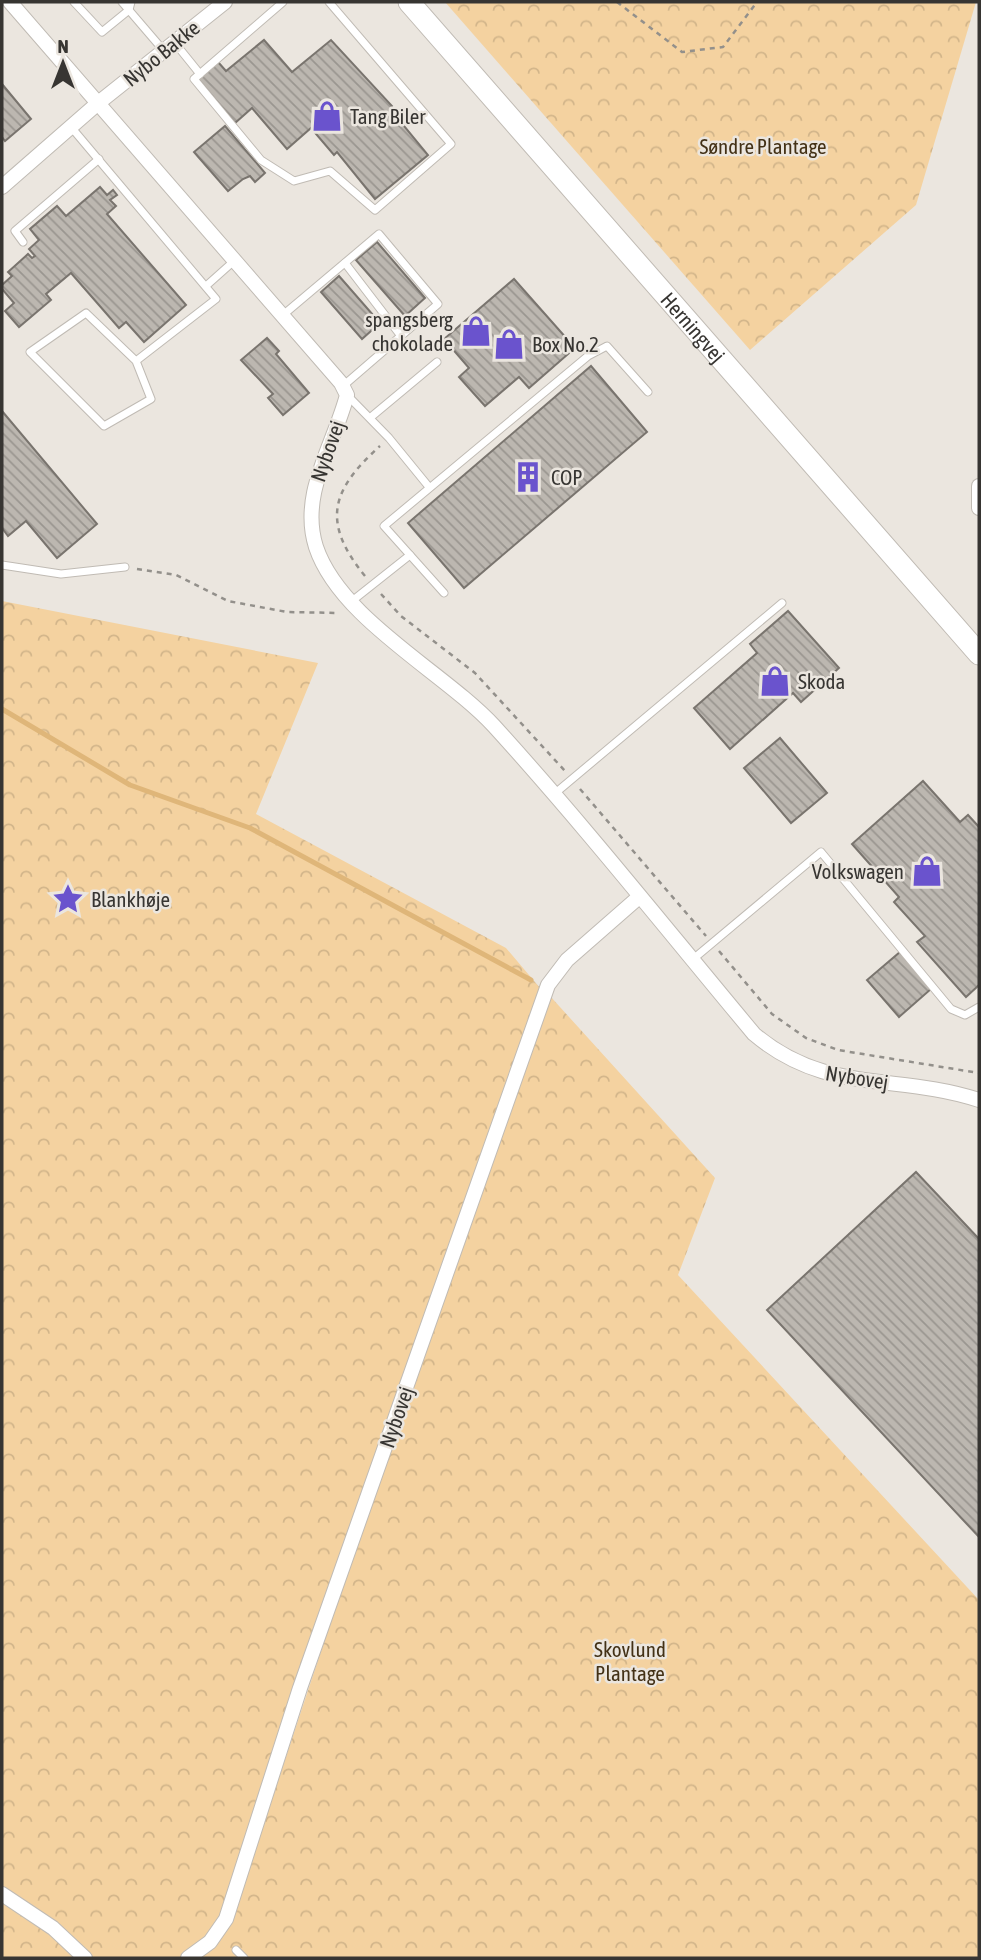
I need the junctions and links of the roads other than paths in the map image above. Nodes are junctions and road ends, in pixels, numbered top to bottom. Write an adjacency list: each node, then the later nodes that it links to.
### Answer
1 (10, 2): 11 (street)
2 (74, 2): 8 (lane)
3 (122, 2): 8 (lane)
4 (225, 2): 9 (street, Nybo Bakke)
5 (282, 2): 10 (lane)
6 (329, 2): 10 (lane)
7 (409, 2): 35 (main road, Herningvej)
8 (130, 6): 9 (lane)
9 (170, 47): 10 (lane); 11 (street, Nybo Bakke)
10 (200, 74)
11 (97, 104): 12 (street, Nybo Bakke); 16 (street)
12 (71, 127): 13 (lane); 14 (street, Nybo Bakke)
13 (99, 159): 15 (lane); 18 (lane)
14 (2, 187)
15 (23, 242)
16 (234, 261): 18 (lane); 19 (street)
17 (345, 263): 19 (lane); 20 (lane); 20 (lane)
18 (206, 286): 21 (lane)
19 (282, 316): 23 (street)
20 (401, 336): 23 (lane)
21 (136, 361): 21 (lane)
22 (437, 362): 25 (lane)
23 (345, 390): 25 (lane); 34 (street, Nybovej)
24 (648, 391): 27 (lane)
25 (371, 417): 27 (lane)
26 (979, 486): 28 (street)
27 (429, 487): 29 (lane)
28 (979, 509)
29 (410, 555): 32 (lane); 34 (lane)
30 (2, 565): 31 (lane)
31 (125, 567)
32 (444, 593)
33 (782, 603): 36 (lane)
34 (356, 605): 36 (street, Nybovej)
35 (979, 654)
36 (552, 795): 37 (street, Nybovej)
37 (639, 897): 38 (street, Nybovej); 44 (street, Nybovej)
38 (692, 960): 39 (lane); 40 (street, Nybovej)
39 (979, 1007)
40 (979, 1100)
41 (2, 1894): 43 (street)
42 (236, 1950): 45 (lane)
43 (85, 1958)
44 (188, 1958)
45 (244, 1958)

